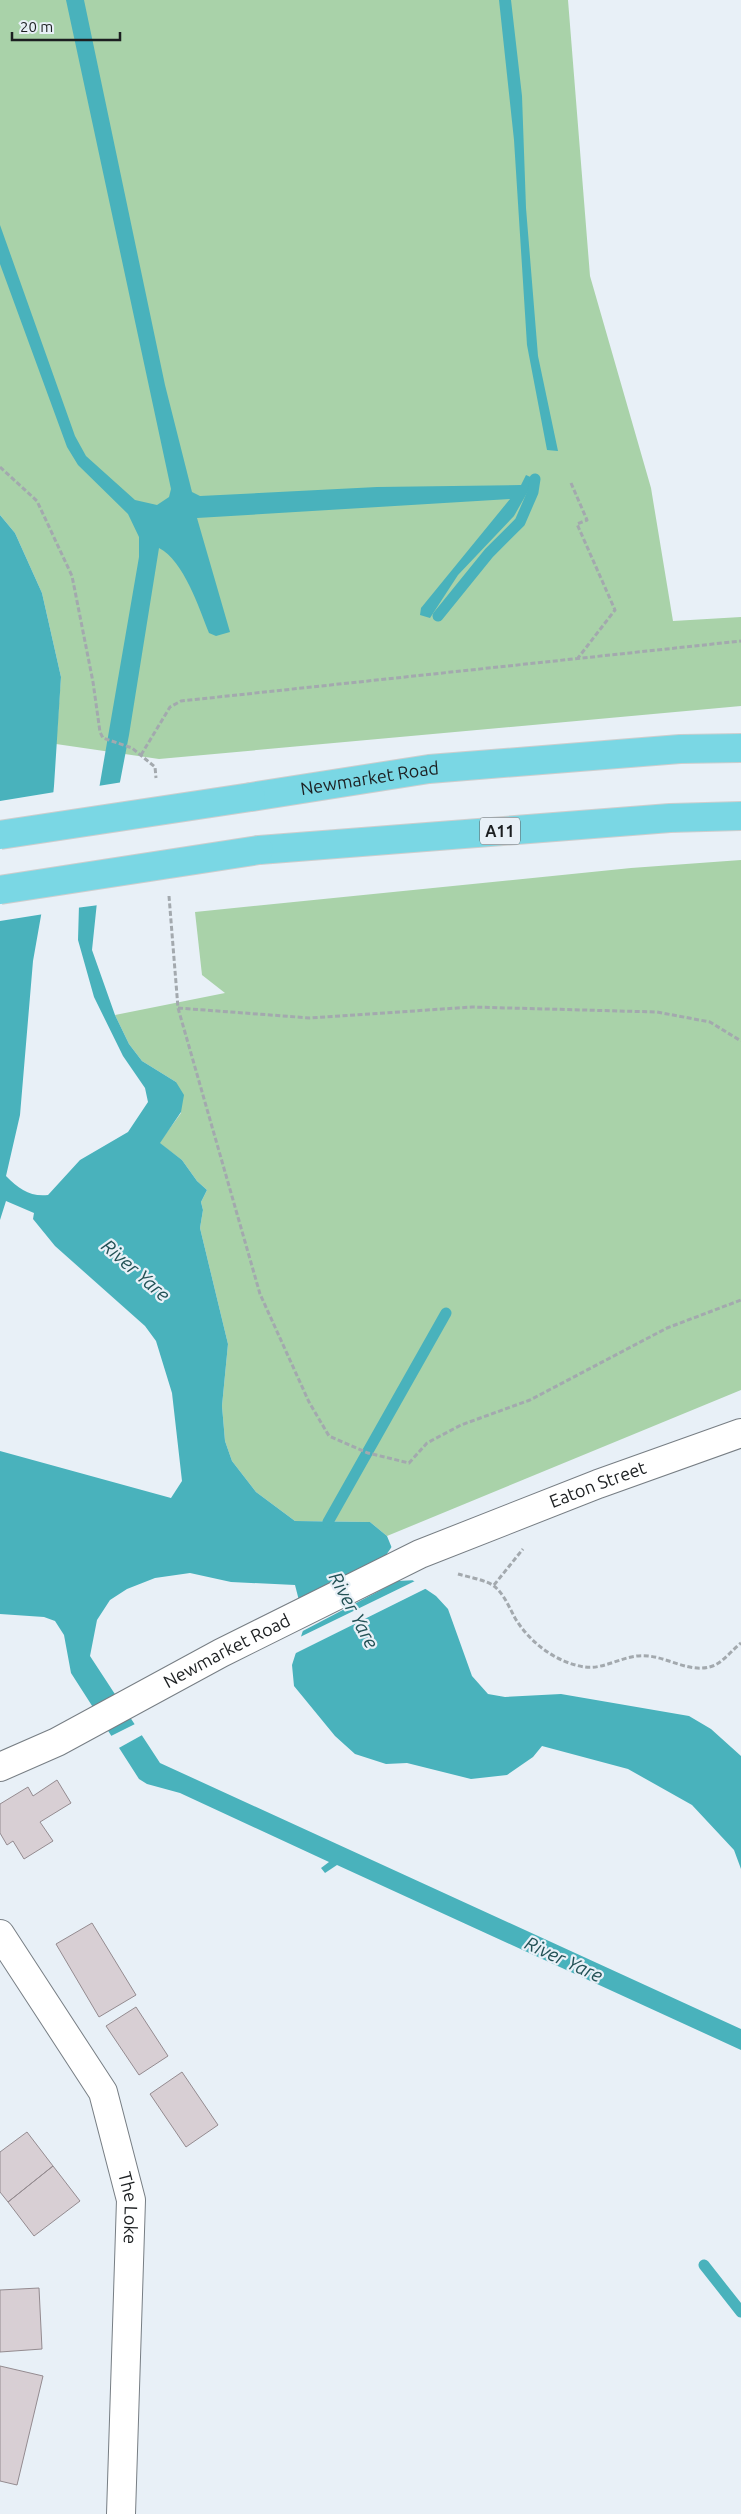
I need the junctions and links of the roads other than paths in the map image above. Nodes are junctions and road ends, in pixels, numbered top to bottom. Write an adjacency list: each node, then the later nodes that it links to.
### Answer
1 (741, 748): 3 (highway, Newmarket Road, bridge)
2 (741, 816): 4 (highway, A11, bridge)
3 (0, 834)
4 (0, 890)
5 (741, 1433): 6 (street, Eaton Street)
6 (458, 1540): 7 (street, Newmarket Road)
7 (0, 1767)
8 (0, 1934): 9 (street, The Loke)
9 (121, 2514)

